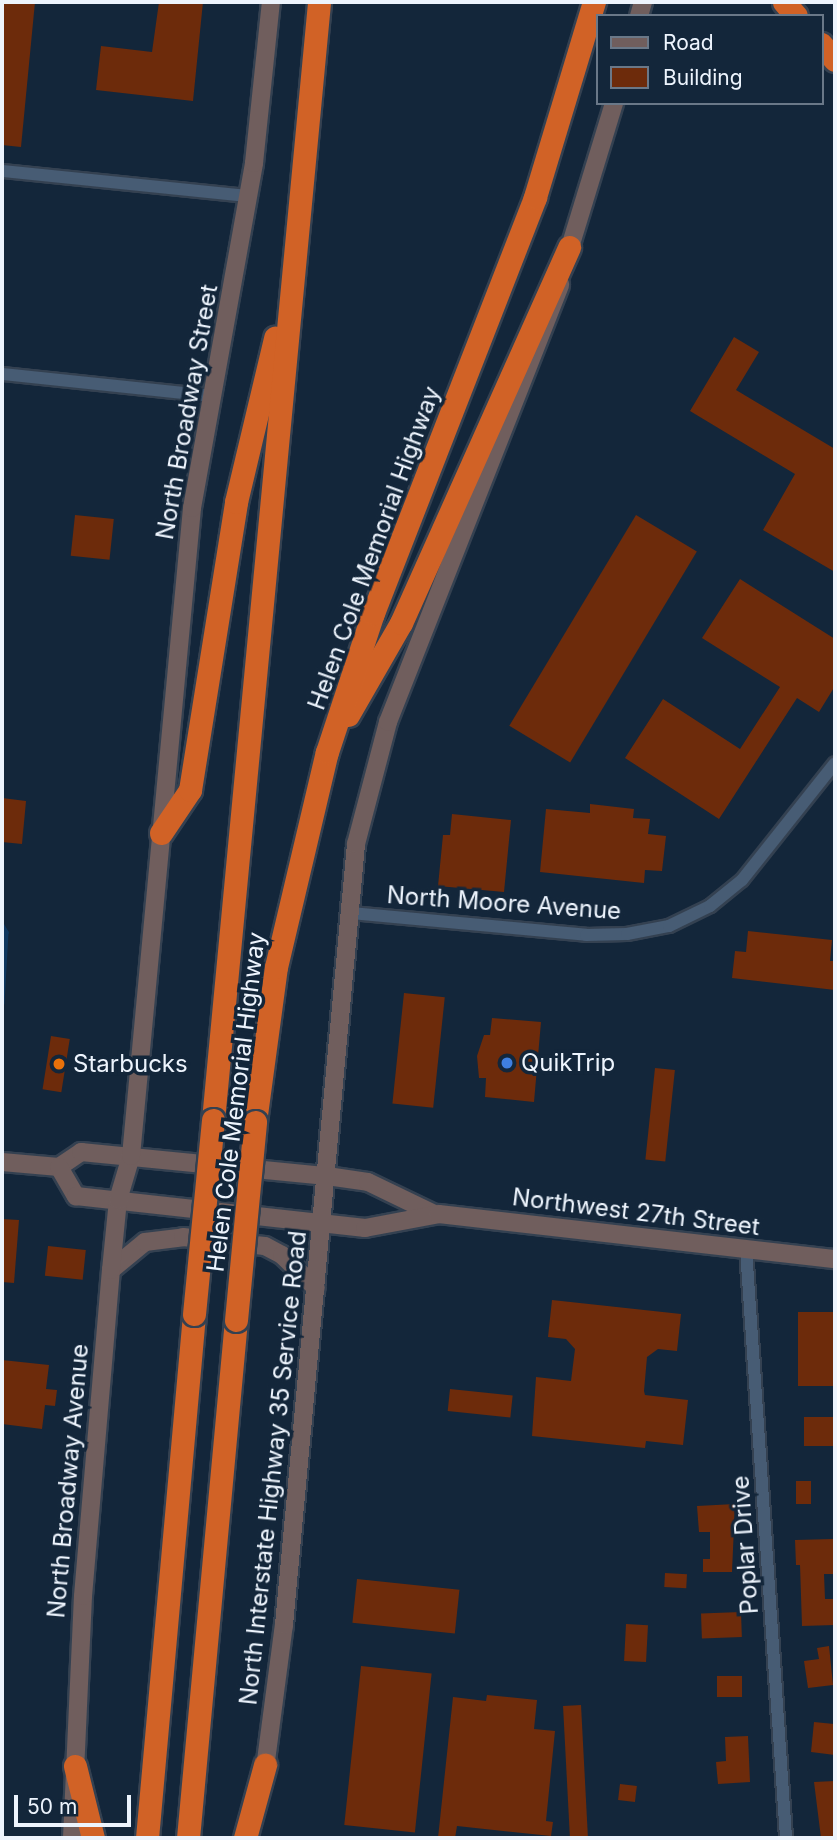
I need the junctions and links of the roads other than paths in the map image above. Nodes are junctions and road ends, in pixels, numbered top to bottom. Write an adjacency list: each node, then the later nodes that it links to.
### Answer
1 (271, 2): 8 (main road, North Broadway Street)
2 (318, 2): 10 (highway, Helen Cole Memorial Highway)
3 (594, 2): 13 (highway, Helen Cole Memorial Highway)
4 (823, 46): 5 (highway)
5 (835, 60)
6 (613, 105): 9 (main road, North Interstate Highway 35 Service Road)
7 (2, 171): 8 (street)
8 (249, 197): 12 (main road, North Broadway Street)
9 (569, 247): 13 (highway); 16 (main road, North Interstate Highway 35 Service Road)
10 (294, 257): 15 (highway); 32 (highway, Helen Cole Memorial Highway, bridge)
11 (2, 374): 12 (street)
12 (211, 396): 15 (main road, North Broadway Street)
13 (327, 751): 33 (highway, Helen Cole Memorial Highway, bridge)
14 (835, 763): 16 (street, North Moore Avenue)
15 (161, 833): 17 (main road)
16 (351, 913): 20 (main road, North Interstate Highway 35 Service Road)
17 (131, 1156): 19 (main road, Northwest 27th Street); 20 (main road, Northwest 27th Street); 21 (main road, North Broadway Avenue)
18 (2, 1162): 19 (main road)
19 (59, 1167): 21 (main road, Northwest 27th Street)
20 (327, 1176): 22 (main road, Northwest 27th Street); 23 (main road, North Interstate Highway 35 Service Road)
21 (118, 1200): 23 (main road, Northwest 27th Street); 26 (main road, North Broadway Avenue)
22 (432, 1213): 23 (main road, Northwest 27th Street); 24 (main road, Northwest 27th Street)
23 (322, 1223): 27 (main road, North Interstate Highway 35 Service Road)
24 (746, 1249): 25 (main road, Northwest 27th Street); 36 (street, Poplar Drive)
25 (835, 1259)
26 (111, 1270): 27 (main road); 29 (main road, North Broadway Avenue)
27 (316, 1288): 28 (main road, North Interstate Highway 35 Service Road)
28 (265, 1765): 34 (highway); 35 (main road, North Interstate Highway 35 Service Road)
29 (75, 1766): 30 (main road, North Broadway Avenue); 31 (highway)
30 (72, 1838)
31 (93, 1838)
32 (147, 1838)
33 (188, 1838)
34 (245, 1838)
35 (257, 1838)
36 (786, 1838)

